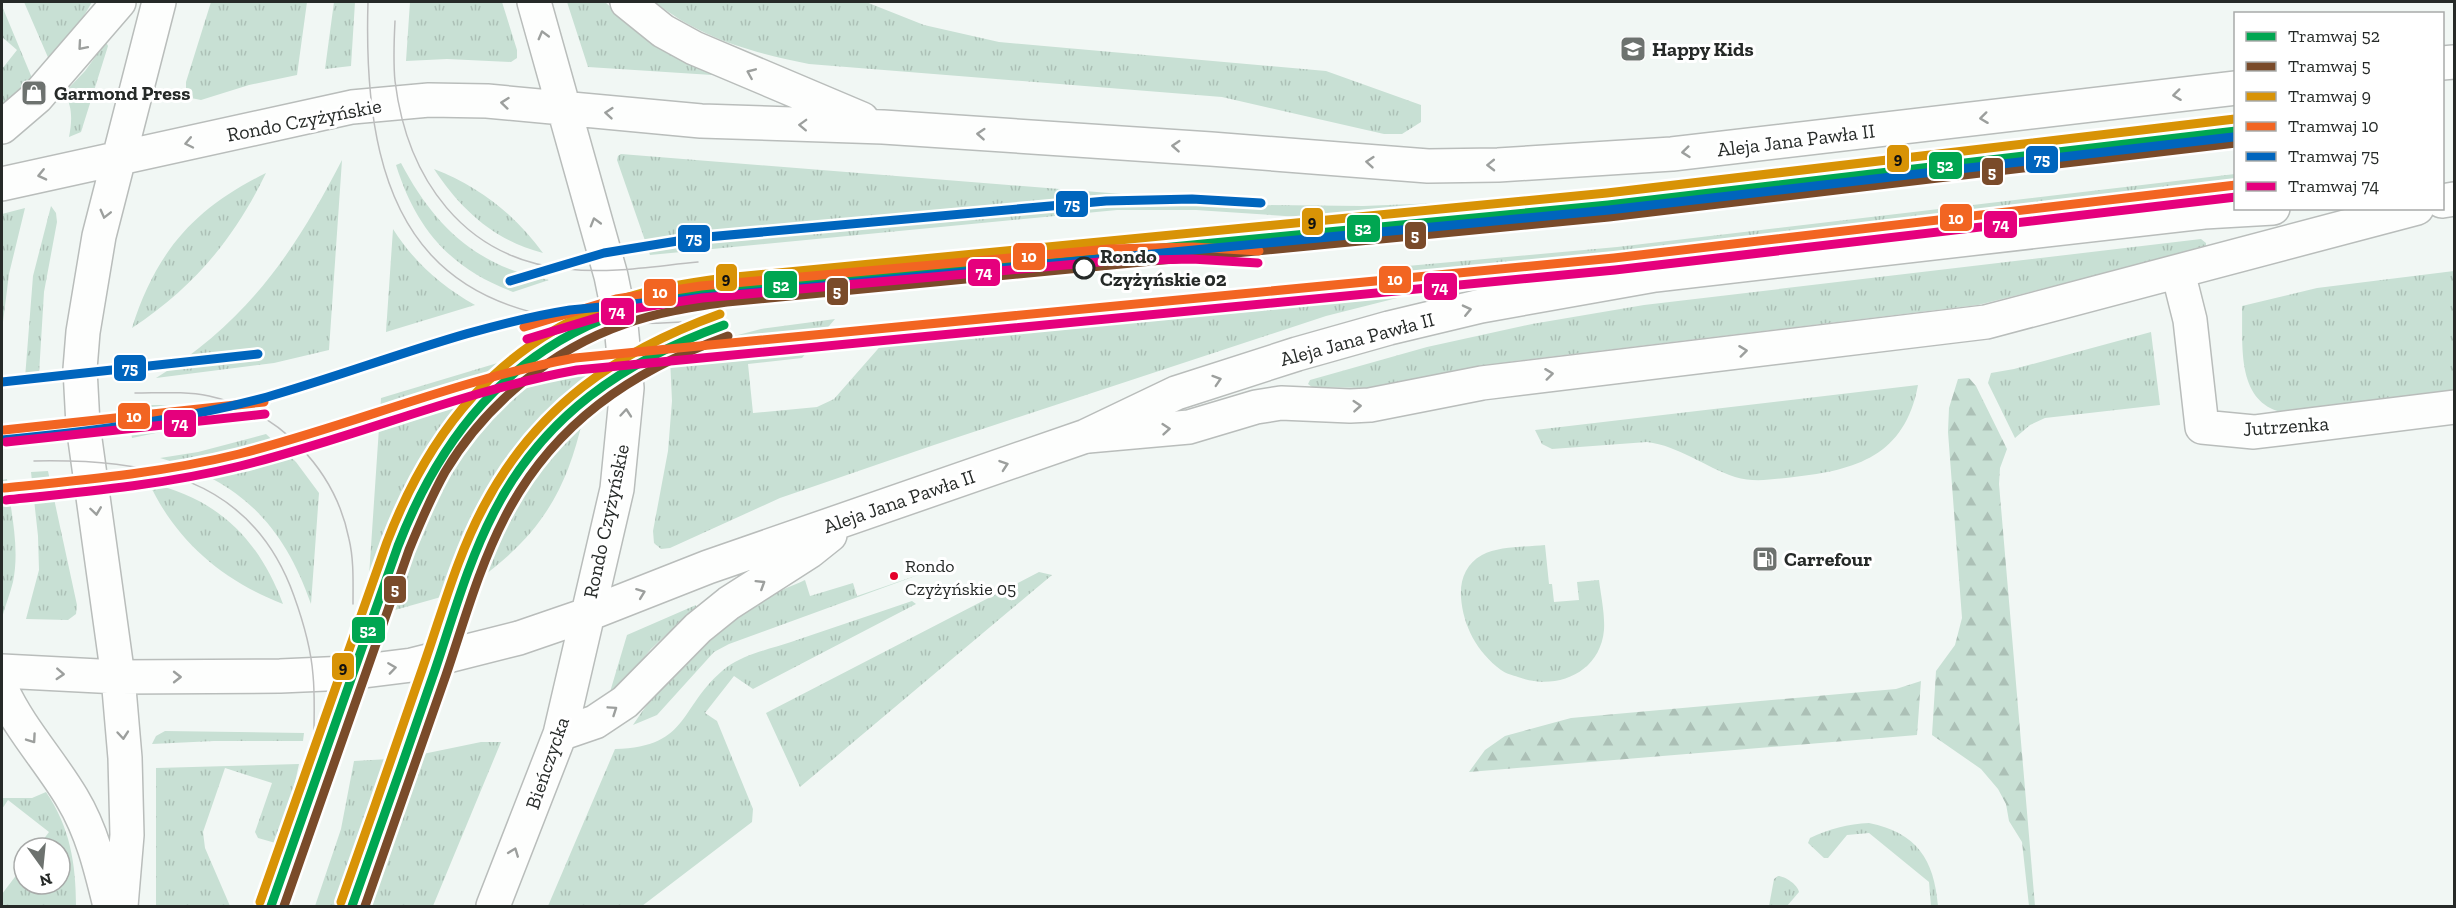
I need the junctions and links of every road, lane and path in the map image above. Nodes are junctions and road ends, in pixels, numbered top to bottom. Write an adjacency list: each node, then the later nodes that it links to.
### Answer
1 (119, 2): 7 (main road, one-way to 7)
2 (159, 2): 9 (main road)
3 (534, 2): 6 (main road, one-way to 3)
4 (627, 2): 8 (main road, one-way to 4)
5 (2234, 88): 8 (main road, Aleja Jana Pawła II, one-way to 8)
6 (564, 109): 8 (main road, Aleja Jana Pawła II, one-way to 6); 9 (main road, Rondo Czyżyńskie, one-way to 9); 17 (main road, Rondo Czyżyńskie, one-way to 6)
7 (2, 127)
8 (883, 128)
9 (119, 157): 10 (main road, one-way to 10); 19 (main road, one-way to 19)
10 (2, 184)
11 (2238, 210): 15 (main road, Aleja Jana Pawła II, one-way to 11)
12 (2411, 210): 13 (main road)
13 (2178, 272): 14 (main road, Jutrzenka); 15 (main road, one-way to 13)
14 (2454, 407)
15 (1086, 436): 16 (main road, Aleja Jana Pawła II, one-way to 15)
16 (849, 518): 17 (main road, Aleja Jana Pawła II, one-way to 16); 21 (main road, one-way to 16)
17 (586, 615): 19 (main road, Rondo Czyżyńskie, one-way to 17); 21 (main road, Bieńczycka)
18 (2, 671): 19 (main road, one-way to 19)
19 (118, 677): 23 (main road, one-way to 23)
20 (2, 690): 22 (main road, one-way to 22)
21 (560, 734): 24 (main road, Bieńczycka, one-way to 21)
22 (110, 906)
23 (121, 906)
24 (493, 906)

